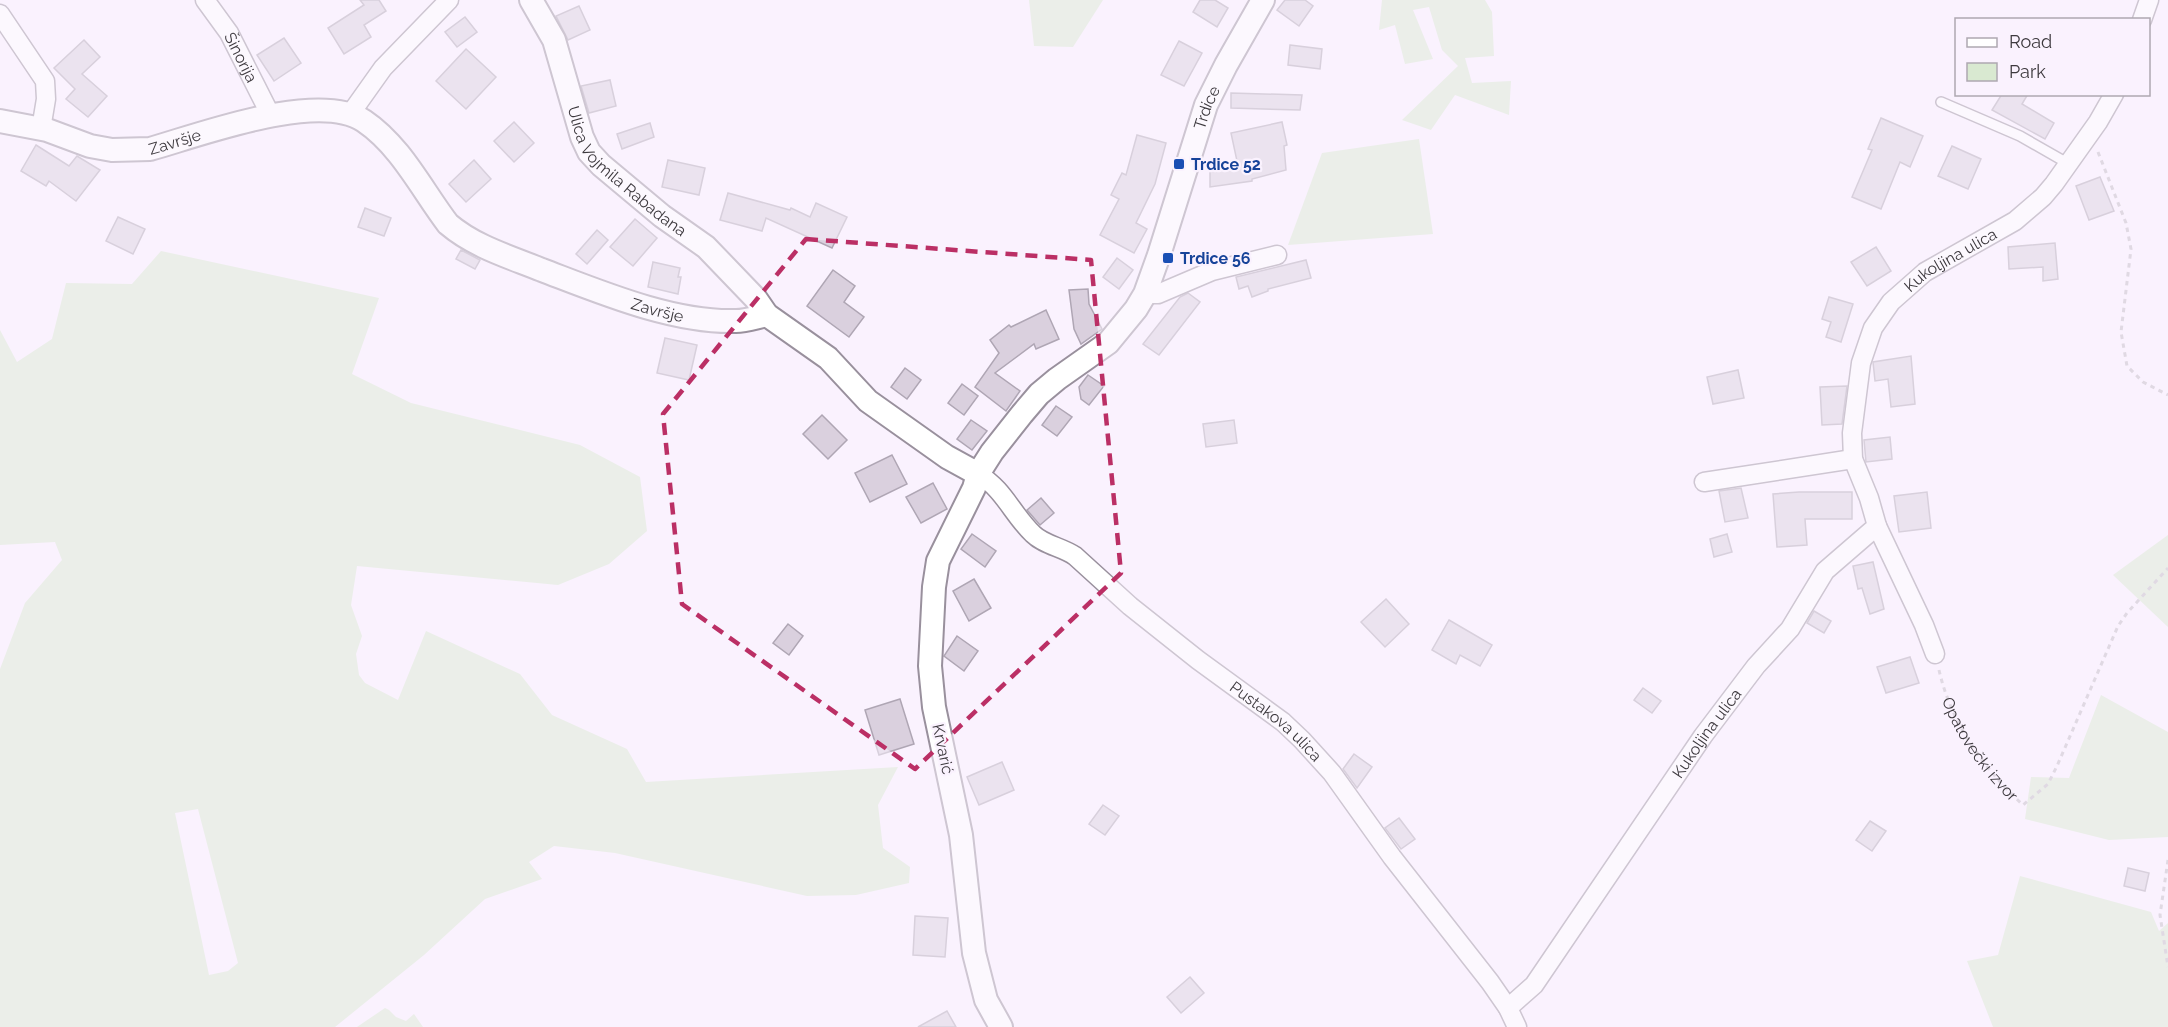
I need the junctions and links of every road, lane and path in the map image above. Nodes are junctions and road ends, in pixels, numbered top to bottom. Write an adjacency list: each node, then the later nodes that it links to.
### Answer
1 (205, 0): 11 (street, Šinorija)
2 (449, 0): 10 (street)
3 (531, 0): 18 (street, Ulica Vojmila Rabadana)
4 (1263, 0): 17 (street, Trdice)
5 (2148, 0): 7 (street)
6 (0, 14): 13 (street)
7 (2143, 18)
8 (2113, 96): 14 (street, Kukoljina ulica)
9 (1941, 102): 15 (lane)
10 (351, 113): 11 (street, Završje); 18 (street, Završje)
11 (271, 116): 13 (street, Završje)
12 (0, 121): 13 (street, Završje)
13 (41, 129)
14 (2090, 132): 15 (street, Kukoljina ulica); 19 (path)
15 (2069, 164): 20 (street, Kukoljina ulica)
16 (1277, 255): 17 (street)
17 (1145, 294): 21 (street, Trdice)
18 (767, 315): 21 (street)
19 (2168, 395)
20 (1854, 459): 22 (street); 23 (street, Kukoljina ulica)
21 (978, 474): 28 (street, Pustakova ulica); 29 (street, Krvarić)
22 (1704, 482)
23 (1877, 526): 25 (street); 28 (street, Kukoljina ulica)
24 (2168, 568): 25 (path, Opatovečki izvor)
25 (1935, 654)
26 (2168, 860): 27 (path)
27 (2168, 967)
28 (1508, 1008): 30 (street, Pustakova ulica)
29 (1001, 1027)
30 (1517, 1027)

